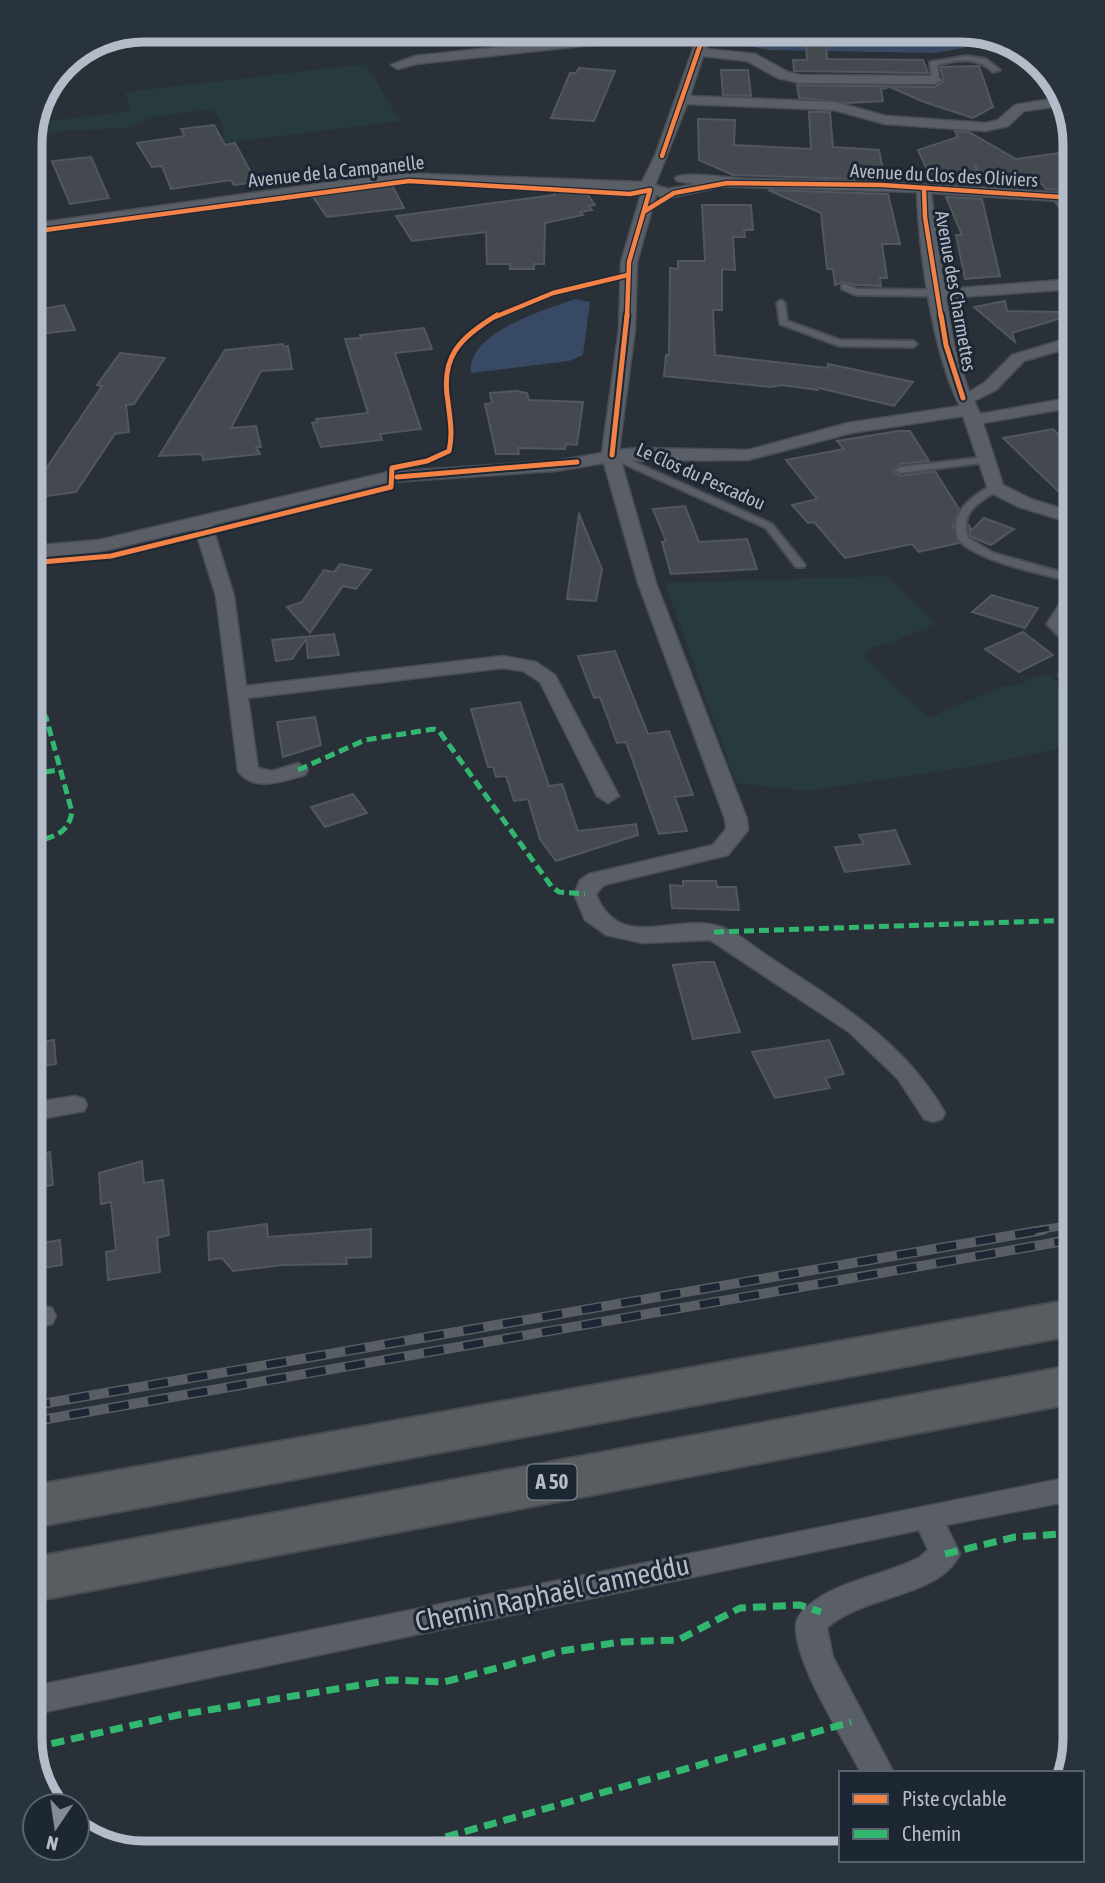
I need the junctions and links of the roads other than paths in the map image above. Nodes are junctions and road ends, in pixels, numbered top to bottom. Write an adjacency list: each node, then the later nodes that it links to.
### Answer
1 (582, 42): 4 (street)
2 (703, 42): 3 (street)
3 (700, 52): 6 (street); 7 (street)
4 (398, 65)
5 (996, 71): 6 (lane)
6 (935, 80)
7 (681, 100): 8 (street); 9 (street)
8 (1054, 103)
9 (662, 156): 10 (street); 11 (street)
10 (679, 184): 11 (street); 12 (street, Avenue du Clos des Oliviers); 14 (street)
11 (649, 185): 14 (street); 15 (street, Avenue de la Campanelle)
12 (924, 188): 13 (street, Avenue du Clos des Oliviers); 18 (street, Avenue des Charmettes)
13 (1063, 197)
14 (645, 211): 24 (street)
15 (42, 226)
16 (1063, 285): 18 (street)
17 (845, 287): 18 (lane)
18 (937, 293): 23 (street, Avenue des Charmettes)
19 (782, 303): 20 (lane)
20 (913, 344)
21 (1063, 344): 23 (street)
22 (1063, 403): 23 (street)
23 (969, 409): 24 (street); 25 (street, Avenue des Charmettes)
24 (612, 454): 29 (street); 31 (lane, Le Clos du Pescadou); 40 (street)
25 (986, 460): 26 (lane); 27 (street, Avenue des Charmettes)
26 (900, 470)
27 (995, 488): 28 (street); 32 (lane)
28 (1063, 512)
29 (202, 523): 30 (street); 35 (street)
30 (42, 551)
31 (800, 565)
32 (1063, 576)
33 (1063, 607): 34 (lane)
34 (1063, 635)
35 (237, 693): 36 (street); 37 (street)
36 (298, 770)
37 (608, 796)
38 (75, 1105): 39 (street)
39 (42, 1110)
40 (933, 1113)
41 (1063, 1319): 44 (highway)
42 (1063, 1386): 46 (highway, A 50)
43 (1063, 1490): 45 (street, Chemin Raphaël Canneddu)
44 (42, 1505)
45 (927, 1516): 47 (street, Chemin Raphaël Canneddu); 48 (street)
46 (42, 1578)
47 (42, 1699)
48 (877, 1771)

